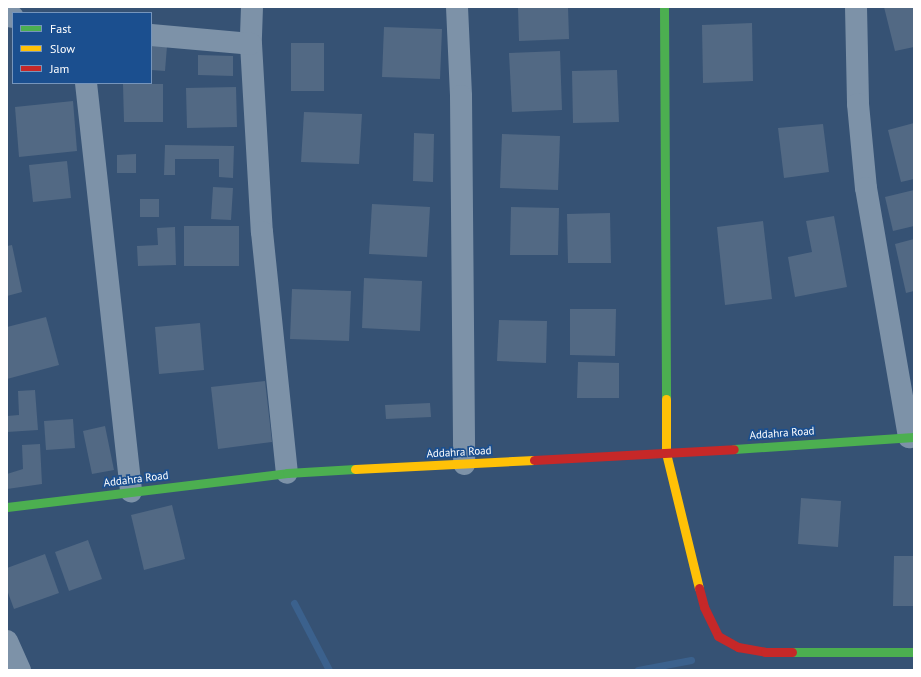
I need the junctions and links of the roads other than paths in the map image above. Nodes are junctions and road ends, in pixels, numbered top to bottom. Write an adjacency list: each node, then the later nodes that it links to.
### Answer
1 (252, 7): 6 (street)
2 (457, 7): 10 (street)
3 (664, 7): 9 (main road)
4 (856, 7): 8 (street)
5 (152, 35): 6 (street)
6 (251, 44): 11 (street)
7 (86, 84): 12 (street)
8 (912, 437): 9 (main road, Addahra Road)
9 (666, 453): 10 (main road, Addahra Road); 15 (main road)
10 (464, 464): 11 (main road, Addahra Road)
11 (287, 473): 12 (main road, Addahra Road)
12 (130, 492): 13 (main road, Addahra Road)
13 (7, 507)
14 (7, 641): 16 (street)
15 (914, 652)
16 (20, 670)

